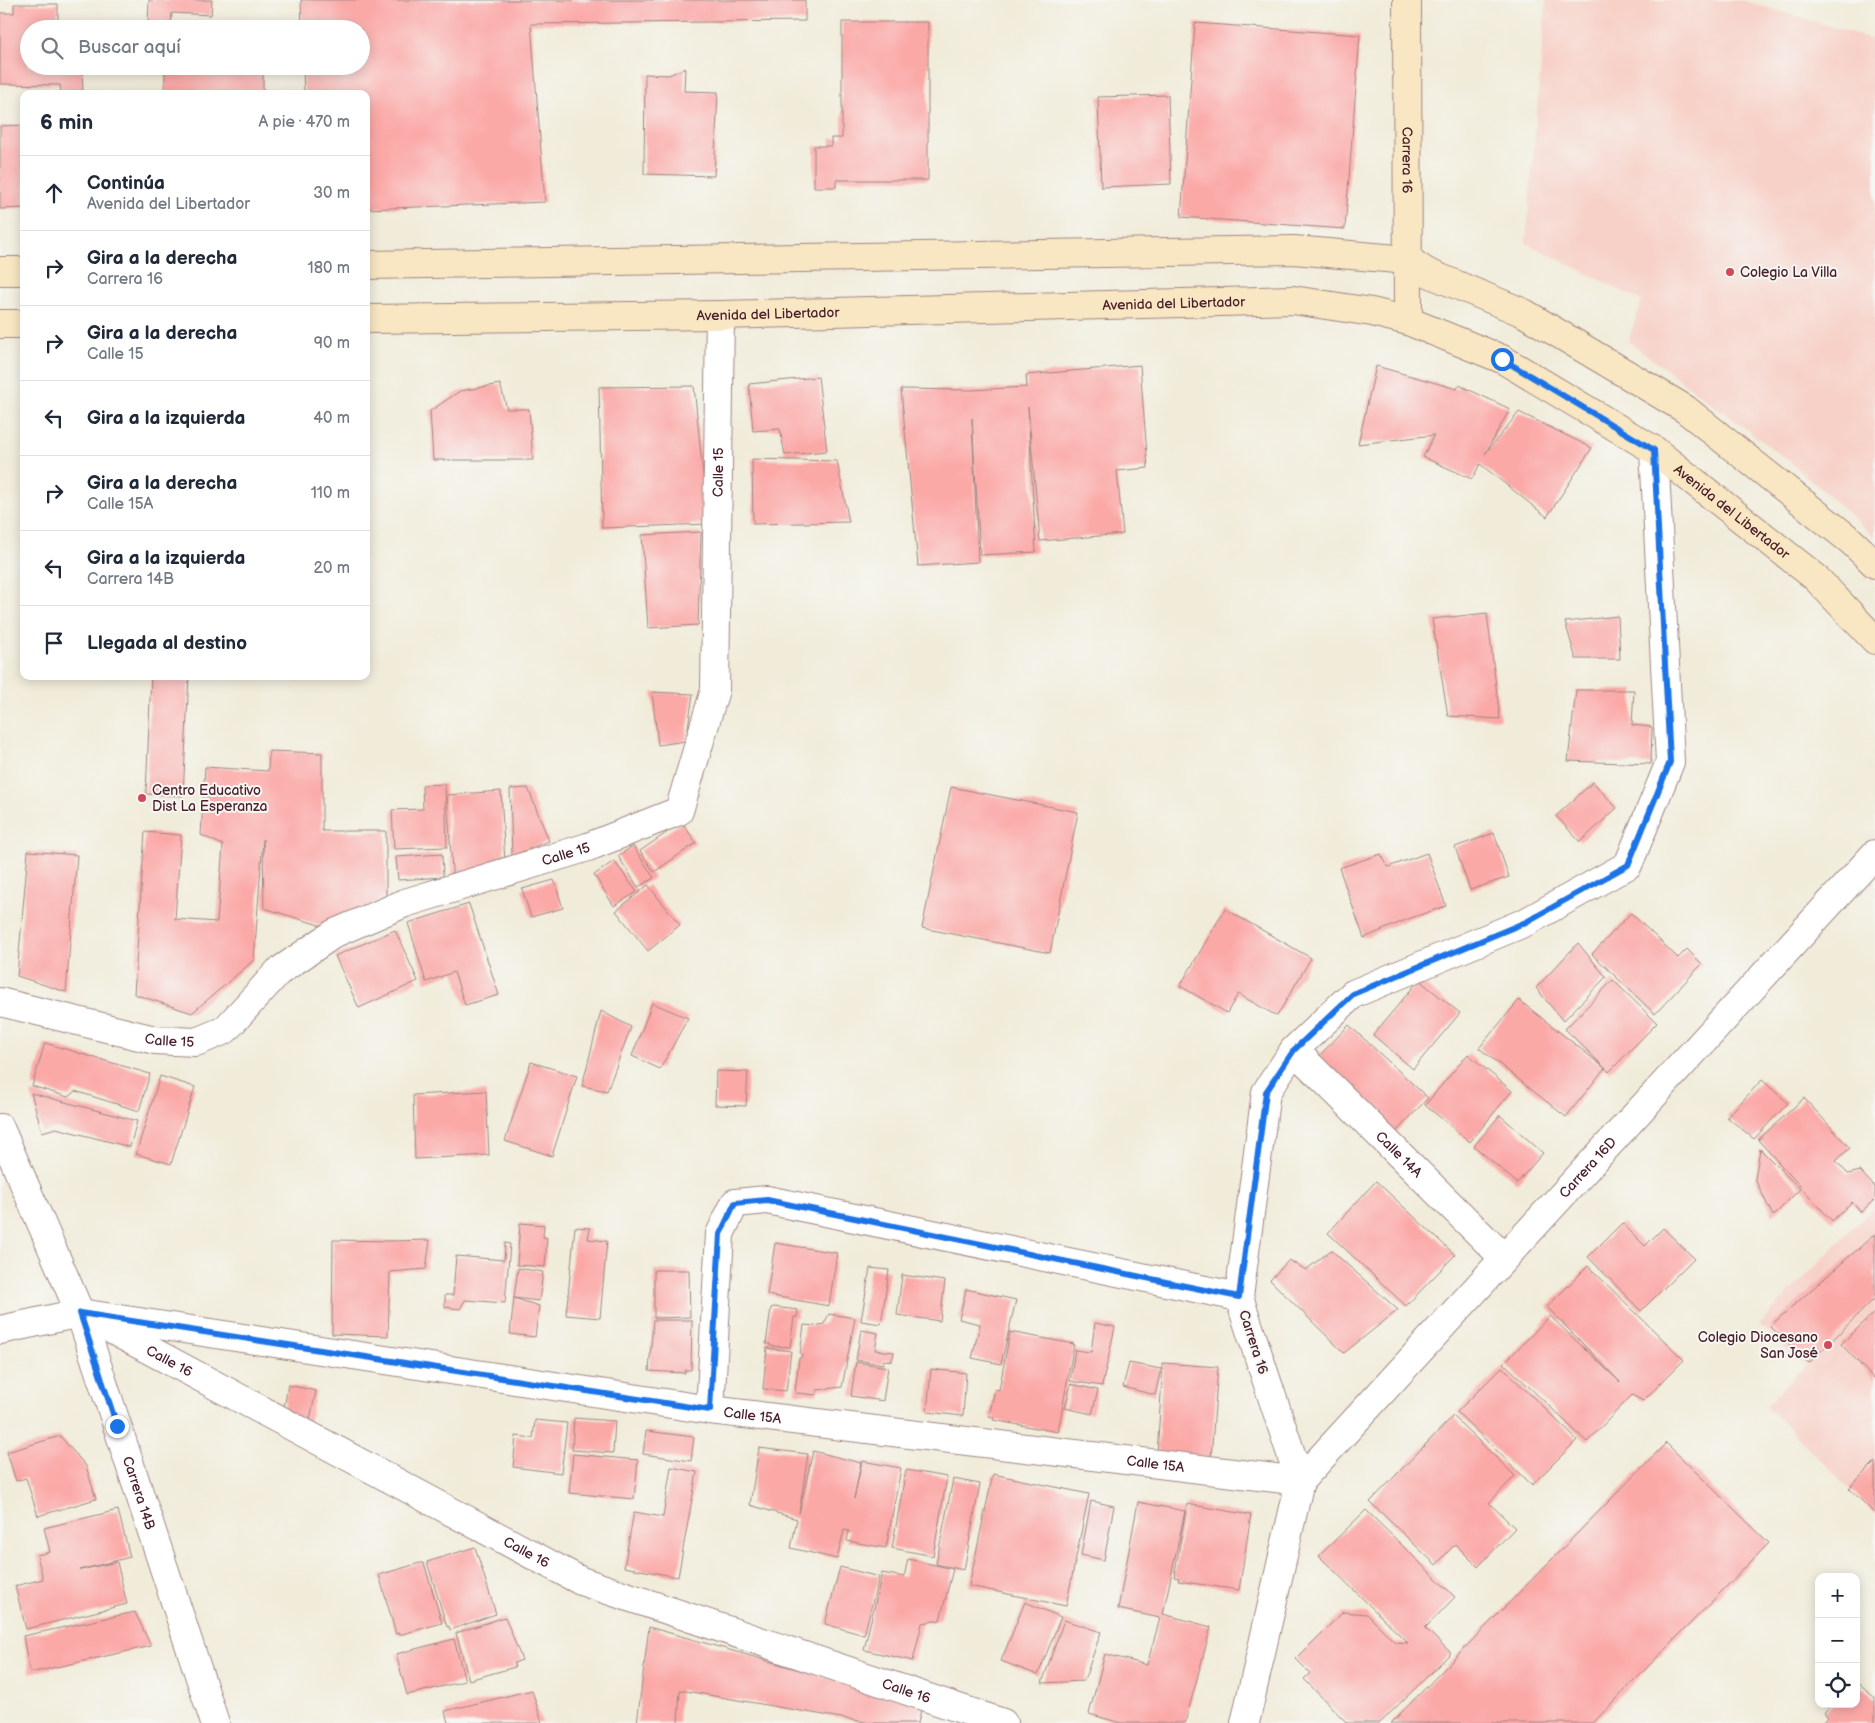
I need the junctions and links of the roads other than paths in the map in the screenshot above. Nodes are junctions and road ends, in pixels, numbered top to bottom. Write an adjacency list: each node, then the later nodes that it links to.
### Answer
1 (1407, 0): 2 (main road, Carrera 16)
2 (1408, 260): 3 (main road); 8 (main road, Carrera 16); 12 (main road)
3 (370, 265)
4 (0, 271): 5 (main road)
5 (20, 271)
6 (720, 314): 7 (main road, Avenida del Libertador); 8 (main road, Avenida del Libertador); 15 (street, Calle 15)
7 (370, 319)
8 (1408, 321): 11 (main road, Avenida del Libertador)
9 (0, 324): 10 (main road)
10 (20, 324)
11 (1654, 450): 13 (main road, Avenida del Libertador); 16 (street, Carrera 16)
12 (1875, 564)
13 (1875, 640)
14 (1875, 854): 18 (street, Carrera 16D)
15 (0, 1002)
16 (1294, 1050): 18 (street, Calle 14A); 19 (street, Carrera 16)
17 (0, 1128): 20 (street, Carrera 14B)
18 (1504, 1258): 23 (street, Carrera 16D)
19 (1239, 1297): 22 (street); 23 (street, Carrera 16)
20 (80, 1313): 21 (street, Calle 15A); 22 (street, Calle 15A); 24 (street, Carrera 14B); 25 (street, Calle 16)
21 (0, 1330)
22 (710, 1410): 23 (street, Calle 15A)
23 (1300, 1481): 26 (street)
24 (215, 1723)
25 (1003, 1723)
26 (1245, 1723)

